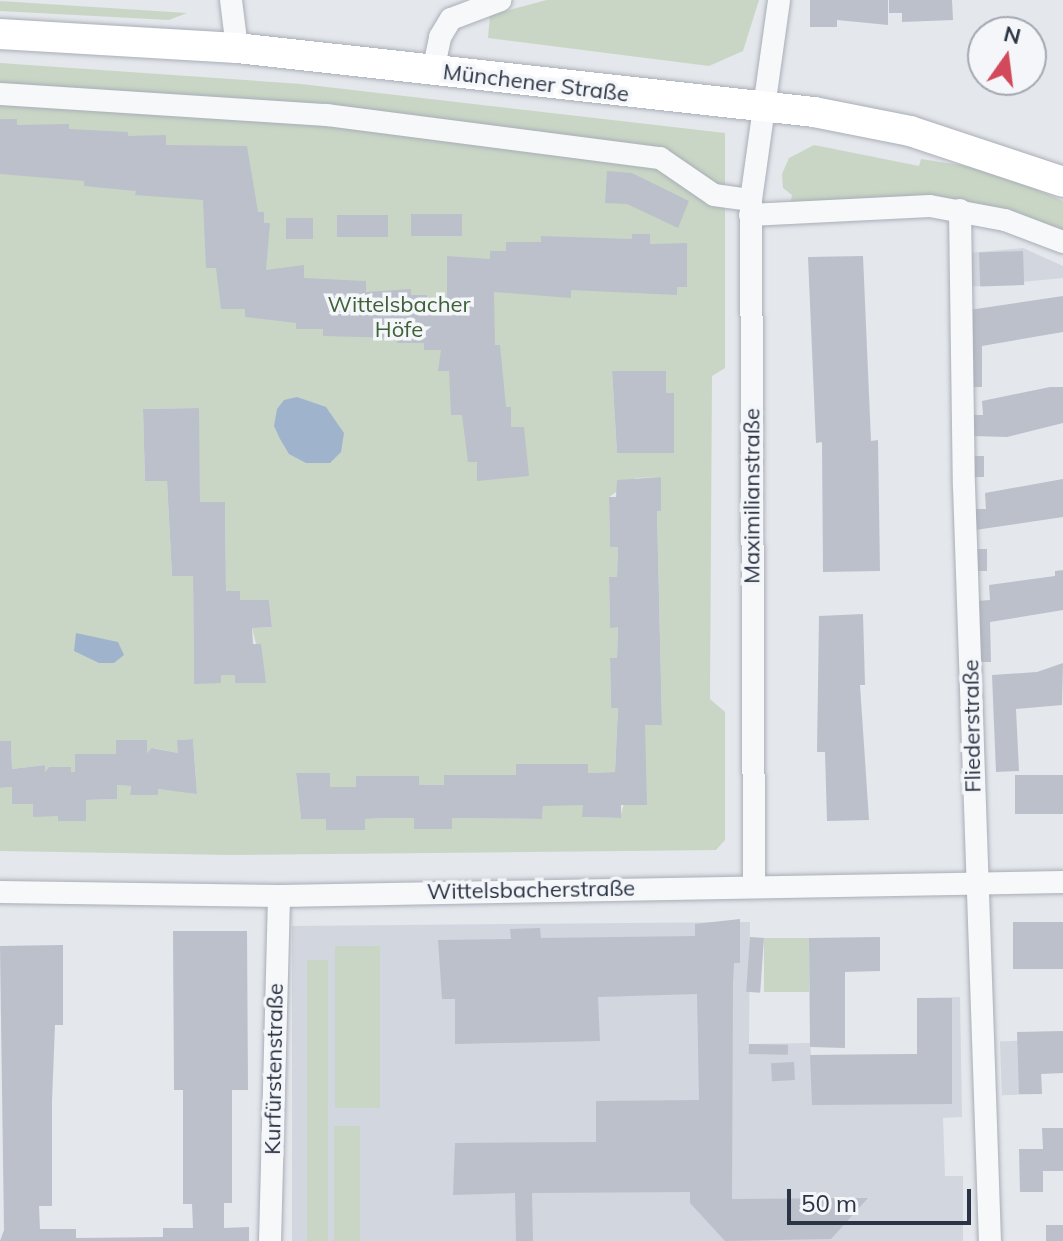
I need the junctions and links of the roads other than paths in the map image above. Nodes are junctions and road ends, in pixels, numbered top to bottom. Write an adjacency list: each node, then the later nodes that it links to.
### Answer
1 (231, 0): 5 (street)
2 (501, 0): 6 (street)
3 (779, 0): 8 (street, Maximilianstraße)
4 (0, 34): 5 (street, Münchener Straße)
5 (237, 48): 6 (street, Münchener Straße)
6 (433, 71): 8 (street, Münchener Straße)
7 (0, 94): 10 (street)
8 (761, 106): 9 (street, Münchener Straße); 10 (street, Maximilianstraße)
9 (1063, 182)
10 (751, 207): 11 (street); 15 (street, Maximilianstraße)
11 (960, 210): 12 (street); 14 (street, Fliederstraße)
12 (1063, 242)
13 (1063, 882): 14 (street, Wittelsbacherstraße)
14 (977, 885): 15 (street, Wittelsbacherstraße); 19 (street, Fliederstraße)
15 (754, 887): 17 (street, Wittelsbacherstraße)
16 (0, 892): 17 (street, Wittelsbacherstraße)
17 (279, 896): 18 (street, Kurfürstenstraße)
18 (270, 1241)
19 (990, 1241)

